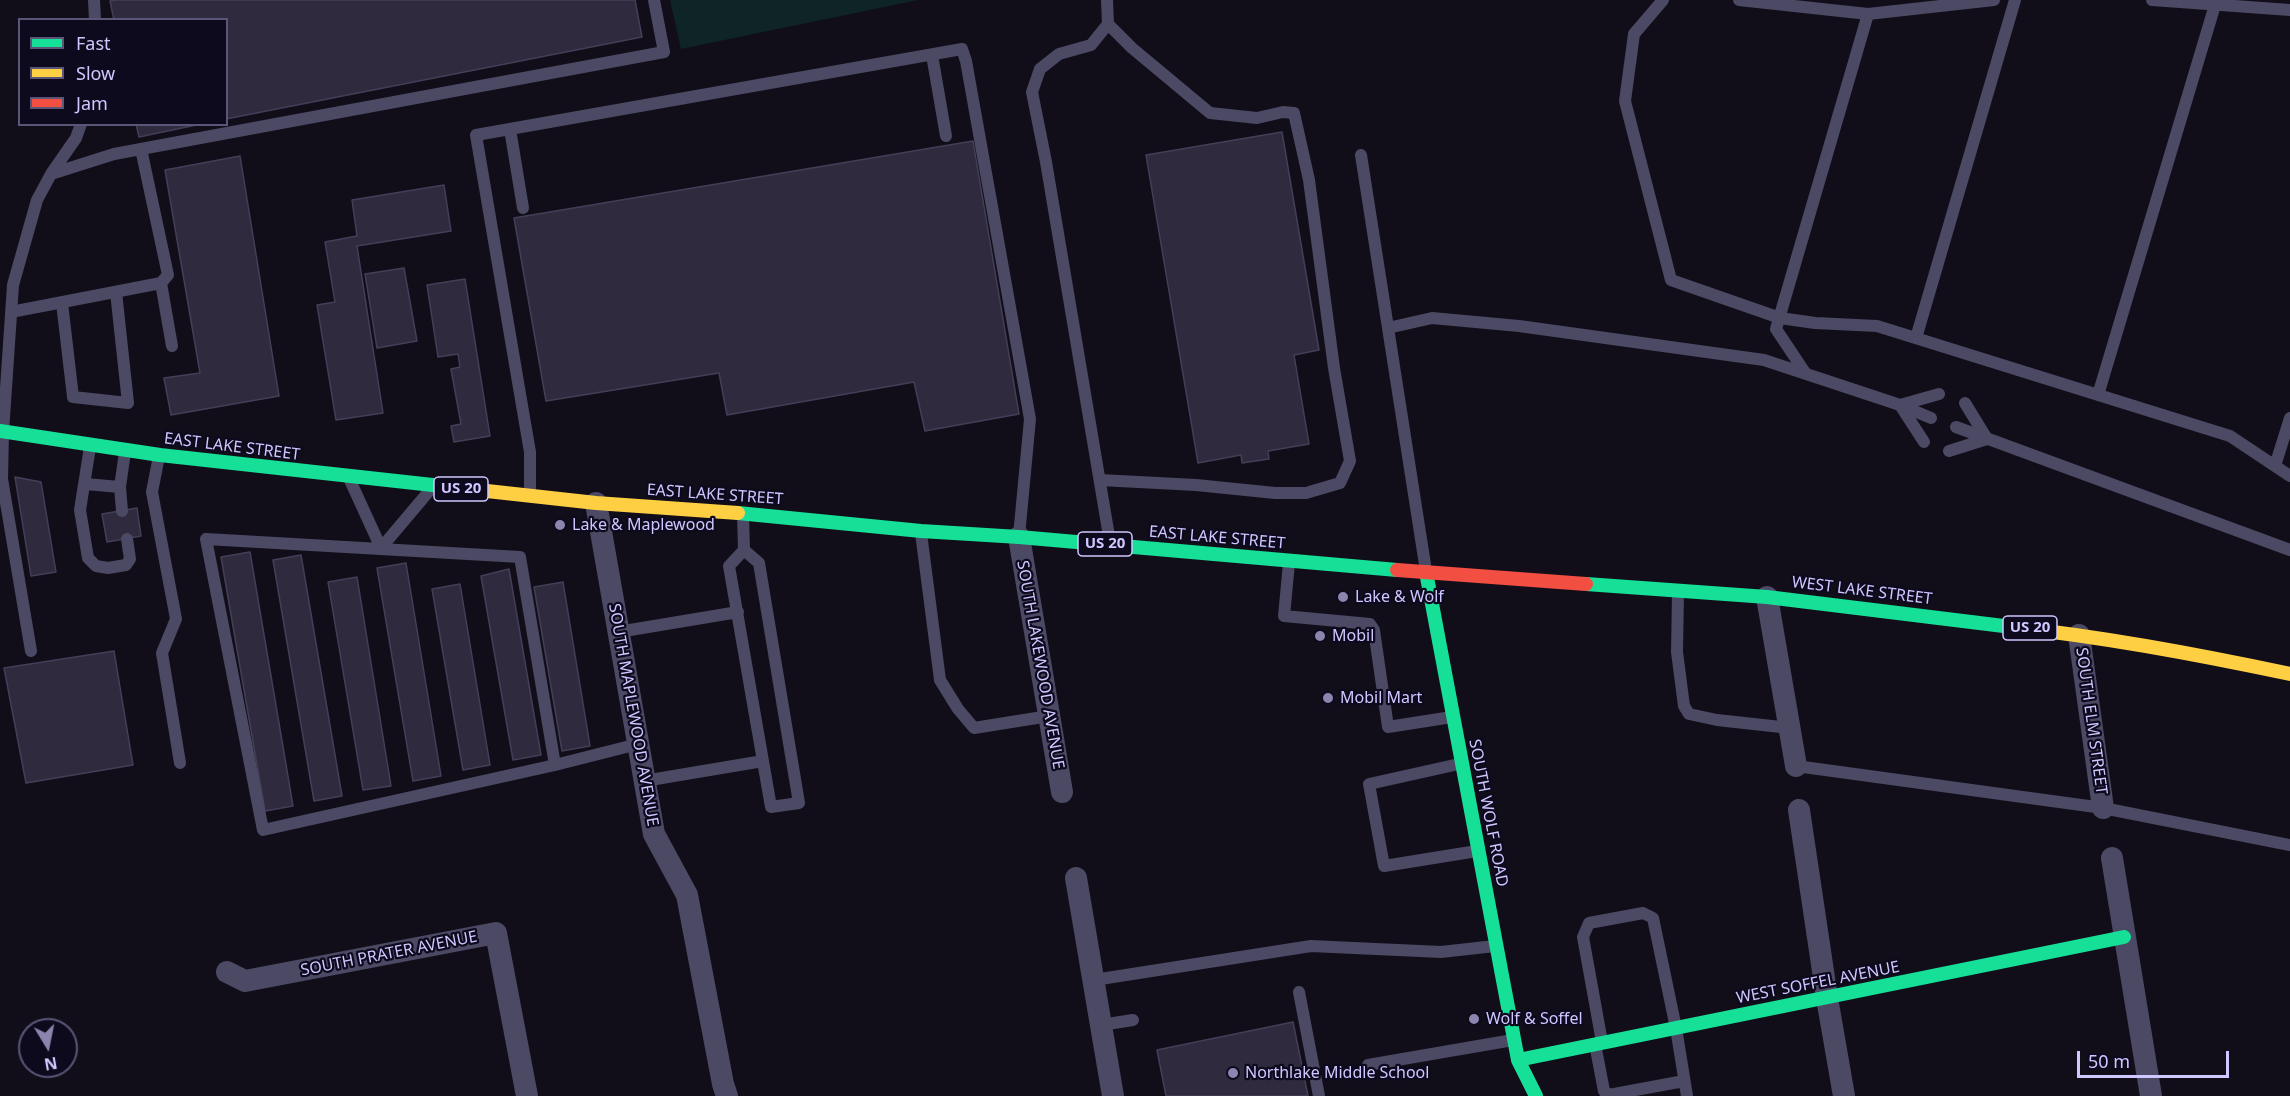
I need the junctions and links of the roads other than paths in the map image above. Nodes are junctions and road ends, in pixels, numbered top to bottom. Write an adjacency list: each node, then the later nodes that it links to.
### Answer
1 (94, 0): 12 (lane)
2 (654, 0): 18 (lane)
3 (1107, 0): 13 (lane)
4 (1663, 0): 26 (lane)
5 (1739, 0): 11 (lane)
6 (1994, 0): 11 (lane)
7 (2015, 0): 28 (lane)
8 (2152, 0): 9 (lane)
9 (2215, 5): 10 (lane); 32 (lane)
10 (2290, 10)
11 (1868, 14): 26 (lane)
12 (95, 18)
13 (1108, 24): 48 (lane); 48 (lane)
14 (932, 54): 16 (lane); 17 (lane); 57 (lane)
15 (80, 126): 20 (lane)
16 (510, 129): 21 (lane); 52 (lane)
17 (946, 136)
18 (141, 149): 20 (lane); 22 (lane)
19 (1361, 155): 27 (lane)
20 (51, 174): 25 (lane)
21 (523, 208)
22 (161, 283): 23 (lane); 29 (lane)
23 (116, 292): 24 (lane); 24 (lane)
24 (63, 303): 25 (lane)
25 (11, 312): 38 (lane)
26 (1780, 318): 28 (lane); 30 (lane)
27 (1388, 328): 30 (lane); 64 (lane)
28 (1916, 338): 32 (lane)
29 (172, 346)
30 (1806, 374): 34 (lane)
31 (1939, 394): 34 (lane)
32 (2098, 395): 45 (lane)
33 (1965, 403): 39 (lane)
34 (1900, 405): 35 (lane); 40 (lane)
35 (1931, 418)
36 (2290, 418): 45 (lane)
37 (1956, 427): 39 (lane)
38 (2, 432): 41 (main road, EAST LAKE STREET / US 20); 70 (lane)
39 (1987, 439): 43 (lane); 62 (lane)
40 (1924, 442)
41 (90, 446): 42 (main road, EAST LAKE STREET / US 20); 49 (lane)
42 (125, 451): 44 (main road, EAST LAKE STREET / US 20); 51 (lane)
43 (1948, 451)
44 (160, 455): 47 (main road, EAST LAKE STREET / US 20); 77 (lane)
45 (2275, 466): 46 (lane)
46 (2290, 476)
47 (348, 477): 50 (main road, EAST LAKE STREET / US 20); 60 (lane)
48 (1100, 480): 59 (lane)
49 (85, 484): 51 (lane); 58 (lane)
50 (434, 486): 52 (main road, EAST LAKE STREET / US 20); 60 (lane)
51 (120, 487): 54 (lane)
52 (530, 496): 53 (main road, EAST LAKE STREET / US 20)
53 (596, 503): 55 (main road, EAST LAKE STREET / US 20); 68 (street, SOUTH MAPLEWOOD AVENUE)
54 (122, 511)
55 (743, 513): 56 (main road, EAST LAKE STREET / US 20); 61 (lane)
56 (921, 531): 57 (main road, EAST LAKE STREET / US 20); 72 (lane)
57 (1018, 537): 59 (main road, EAST LAKE STREET / US 20); 72 (street, SOUTH LAKEWOOD AVENUE)
58 (127, 538)
59 (1110, 545): 63 (main road, EAST LAKE STREET / US 20)
60 (381, 548): 79 (lane); 79 (lane)
61 (744, 550): 67 (lane); 76 (lane)
62 (2290, 550)
63 (1289, 560): 64 (main road, EAST LAKE STREET / US 20); 73 (lane)
64 (1426, 572): 65 (main road, WEST LAKE STREET / US 20); 73 (main road, SOUTH WOLF ROAD)
65 (1678, 591): 66 (main road, WEST LAKE STREET / US 20); 74 (lane)
66 (1767, 597): 69 (main road, WEST LAKE STREET / US 20); 74 (street)
67 (738, 612): 68 (lane); 76 (lane)
68 (618, 632): 75 (street, SOUTH MAPLEWOOD AVENUE)
69 (2079, 635): 71 (main road, WEST LAKE STREET / US 20); 83 (street, SOUTH ELM STREET)
70 (31, 651)
71 (2290, 674)
72 (1049, 716): 82 (street, SOUTH LAKEWOOD AVENUE)
73 (1453, 717): 78 (main road, SOUTH WOLF ROAD)
74 (1790, 728): 80 (street)
75 (638, 744): 79 (lane); 81 (street, SOUTH MAPLEWOOD AVENUE)
76 (762, 761): 81 (lane)
77 (180, 764)
78 (1462, 764): 86 (main road, SOUTH WOLF ROAD); 86 (lane)
79 (555, 765)
80 (1797, 766): 83 (lane)
81 (644, 781): 105 (street, SOUTH MAPLEWOOD AVENUE)
82 (1062, 792)
83 (2103, 808): 85 (lane)
84 (1799, 810): 94 (street)
85 (2290, 845)
86 (1478, 851): 90 (main road, SOUTH WOLF ROAD)
87 (2112, 858): 89 (street)
88 (1077, 878): 92 (street)
89 (2124, 937): 94 (main road, WEST SOFFEL AVENUE); 111 (street)
90 (1496, 946): 92 (lane); 98 (main road, SOUTH WOLF ROAD)
91 (227, 972): 104 (street, SOUTH PRATER AVENUE)
92 (1094, 980): 96 (street)
93 (1299, 992): 107 (lane)
94 (1827, 998): 97 (main road, WEST SOFFEL AVENUE); 110 (street)
95 (1133, 1020): 96 (lane)
96 (1101, 1025): 106 (street)
97 (1676, 1028): 99 (main road, WEST SOFFEL AVENUE); 99 (lane); 103 (lane)
98 (1514, 1040): 100 (main road, SOUTH WOLF ROAD); 101 (lane)
99 (1599, 1044): 100 (main road, WEST SOFFEL AVENUE); 103 (lane)
100 (1518, 1060): 102 (main road, SOUTH WOLF ROAD); 108 (main road, SOUTH WOLF ROAD)
101 (1368, 1065)
102 (1513, 1080)
103 (1684, 1081): 109 (lane)
104 (527, 1096)
105 (727, 1096)
106 (1113, 1096)
107 (1319, 1096)
108 (1536, 1096)
109 (1687, 1096)
110 (1844, 1096)
111 (2151, 1096)

